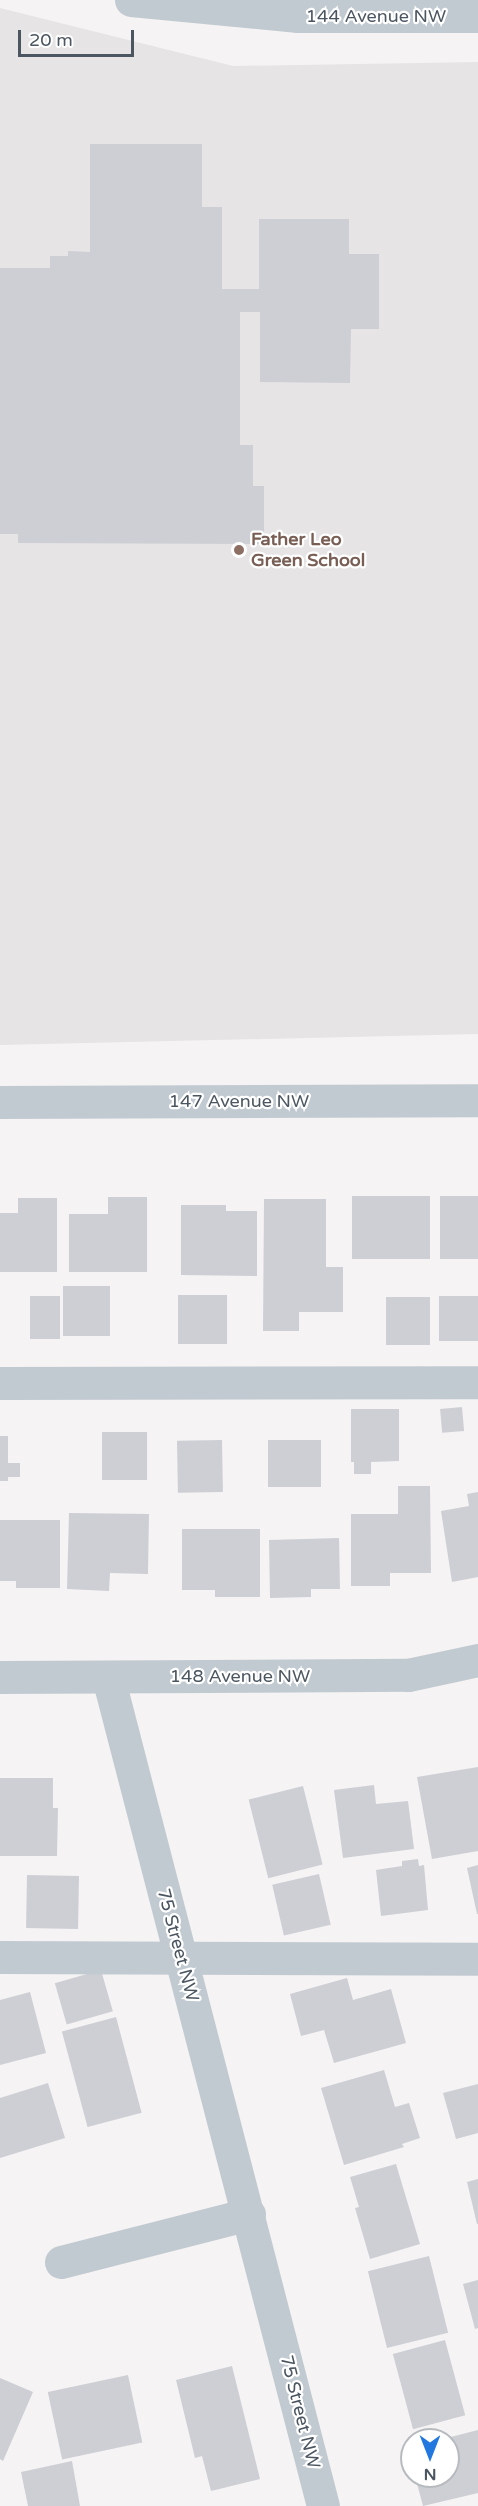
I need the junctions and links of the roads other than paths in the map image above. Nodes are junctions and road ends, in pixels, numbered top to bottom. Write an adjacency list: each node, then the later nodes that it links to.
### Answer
1 (131, 0): 2 (street, 144 Avenue NW)
2 (478, 16)
3 (478, 1100): 4 (street, 147 Avenue NW)
4 (0, 1102)
5 (478, 1382): 6 (street)
6 (0, 1383)
7 (478, 1660): 9 (street, 148 Avenue NW)
8 (0, 1677): 9 (street, 148 Avenue NW)
9 (108, 1677): 11 (street, 75 Street NW)
10 (0, 1957): 11 (street)
11 (181, 1958): 12 (street); 13 (street, 75 Street NW)
12 (478, 1959)
13 (249, 2214): 14 (street); 15 (street, 75 Street NW)
14 (61, 2262)
15 (323, 2506)

